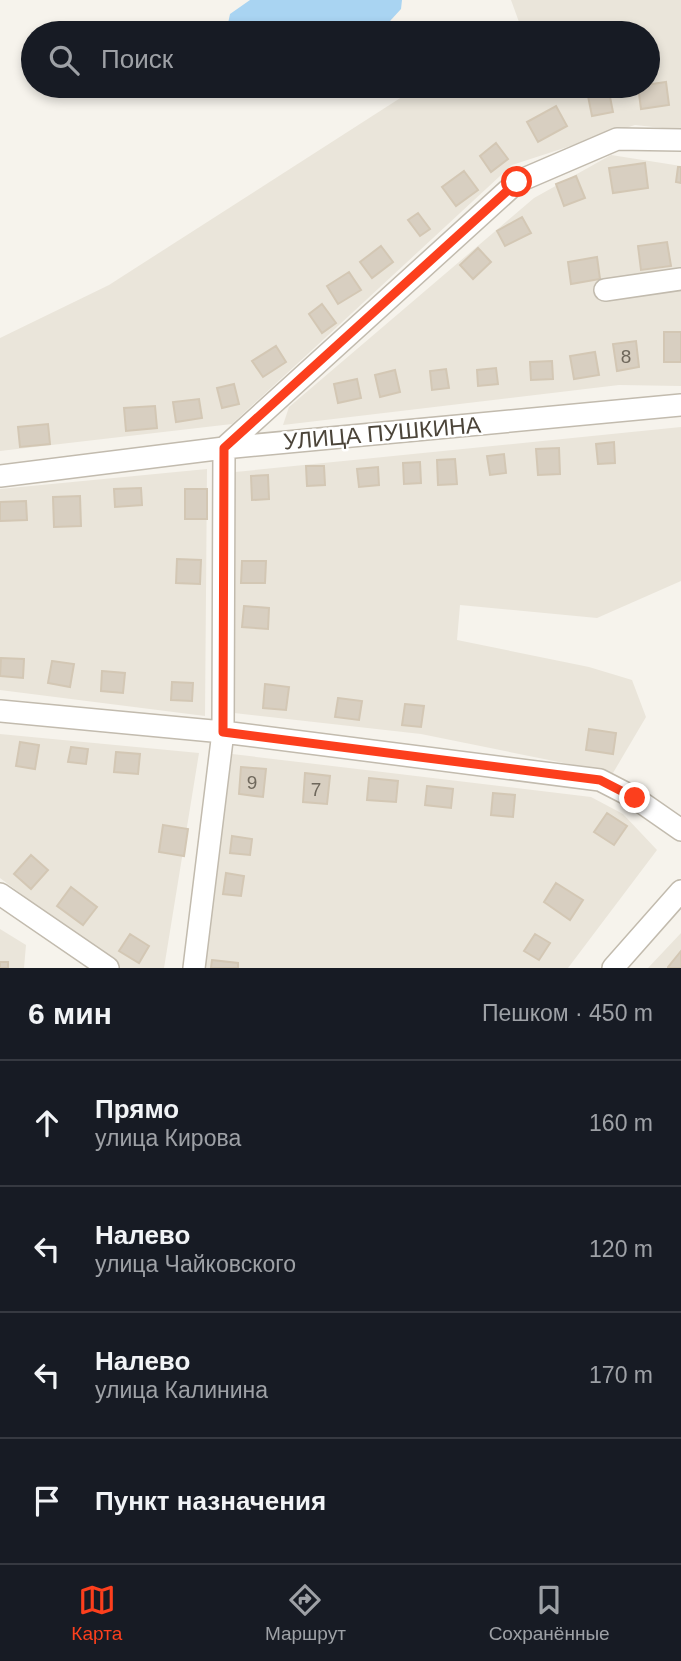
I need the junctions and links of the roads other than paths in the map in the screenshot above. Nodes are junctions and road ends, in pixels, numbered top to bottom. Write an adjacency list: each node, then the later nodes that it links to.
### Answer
1 (681, 140): 5 (street)
2 (681, 279): 3 (street)
3 (605, 290)
4 (681, 405): 5 (street, УЛИЦА ПУШКИНА)
5 (224, 448): 6 (street, УЛИЦА ПУШКИНА); 8 (street)
6 (0, 476)
7 (0, 711): 8 (street)
8 (223, 732): 9 (street); 13 (street)
9 (681, 830)
10 (681, 891): 14 (street)
11 (0, 894): 12 (street)
12 (108, 968)
13 (194, 968)
14 (613, 968)

